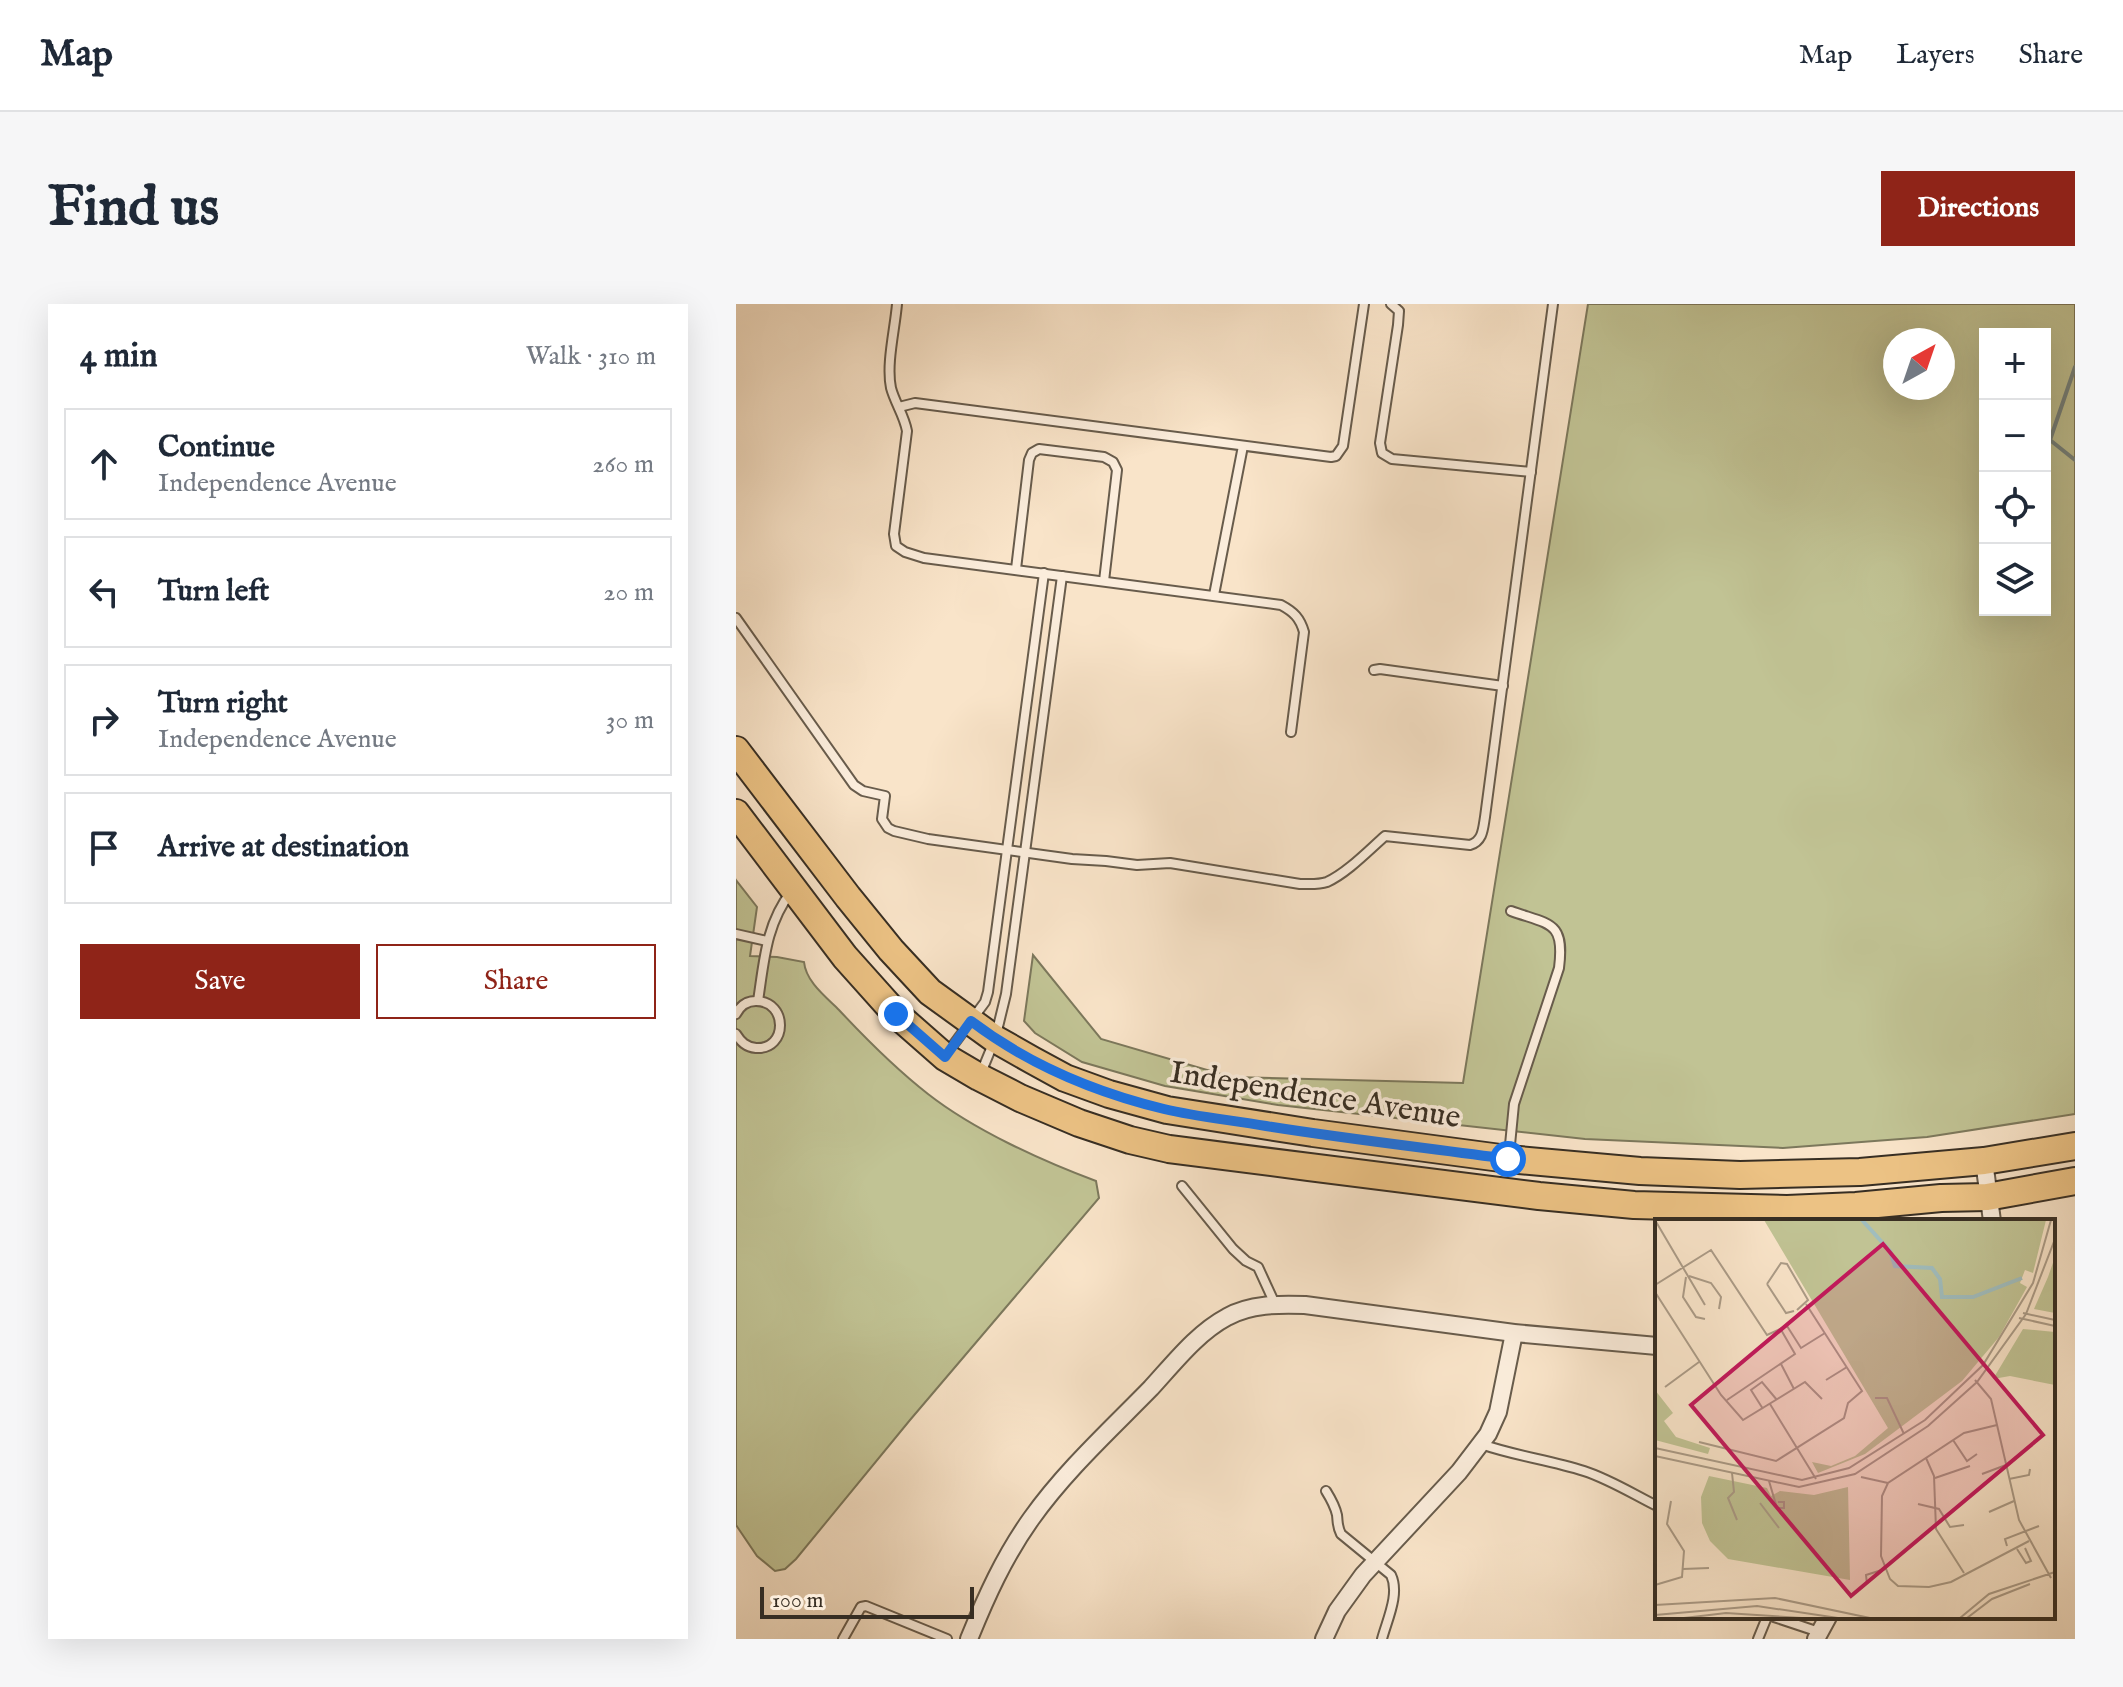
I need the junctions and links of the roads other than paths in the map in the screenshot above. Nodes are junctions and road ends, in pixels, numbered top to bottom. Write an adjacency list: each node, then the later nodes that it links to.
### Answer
1 (897, 304): 5 (lane)
2 (1364, 304): 6 (lane)
3 (1391, 304): 7 (lane)
4 (1553, 304): 7 (lane)
5 (899, 407): 6 (lane); 8 (lane)
6 (1243, 446): 12 (lane)
7 (1531, 472): 15 (lane)
8 (1016, 569): 9 (lane); 11 (lane)
9 (1044, 573): 10 (lane); 19 (lane)
10 (1062, 576): 11 (lane); 20 (lane)
11 (1104, 581): 12 (lane)
12 (1214, 595): 16 (lane)
13 (736, 618): 19 (lane)
14 (1374, 670): 15 (lane)
15 (1503, 686): 20 (lane)
16 (1291, 732)
17 (736, 750): 27 (main road, Independence Avenue)
18 (736, 813): 21 (main road, Independence Avenue)
19 (1007, 850): 20 (lane); 27 (lane)
20 (1026, 852): 29 (lane)
21 (794, 888): 24 (lane); 30 (main road, Independence Avenue)
22 (1511, 911): 33 (lane)
23 (736, 934): 24 (lane)
24 (767, 941): 25 (lane)
25 (758, 1001): 26 (lane); 28 (lane)
26 (736, 1014)
27 (971, 1021): 29 (main road, Independence Avenue); 30 (lane)
28 (736, 1034)
29 (995, 1039): 31 (lane); 33 (main road, Independence Avenue)
30 (945, 1057): 31 (main road, Independence Avenue)
31 (979, 1077): 37 (main road, Independence Avenue)
32 (2075, 1146): 34 (main road, Independence Avenue)
33 (1508, 1159): 34 (main road, Independence Avenue)
34 (1984, 1161): 37 (street)
35 (2075, 1181): 37 (main road, Independence Avenue)
36 (1182, 1186): 38 (lane)
37 (1990, 1209)
38 (1275, 1304): 39 (street); 50 (street)
39 (1514, 1333): 40 (street); 41 (street)
40 (1655, 1346)
41 (1481, 1444): 43 (lane); 44 (street)
42 (1326, 1491): 44 (lane)
43 (1655, 1505)
44 (1375, 1563): 51 (street); 52 (lane)
45 (1766, 1619): 53 (lane)
46 (1782, 1619): 47 (lane)
47 (1821, 1629)
48 (843, 1639): 49 (lane)
49 (947, 1639)
50 (969, 1639)
51 (1324, 1639)
52 (1382, 1639)
53 (1758, 1639)

